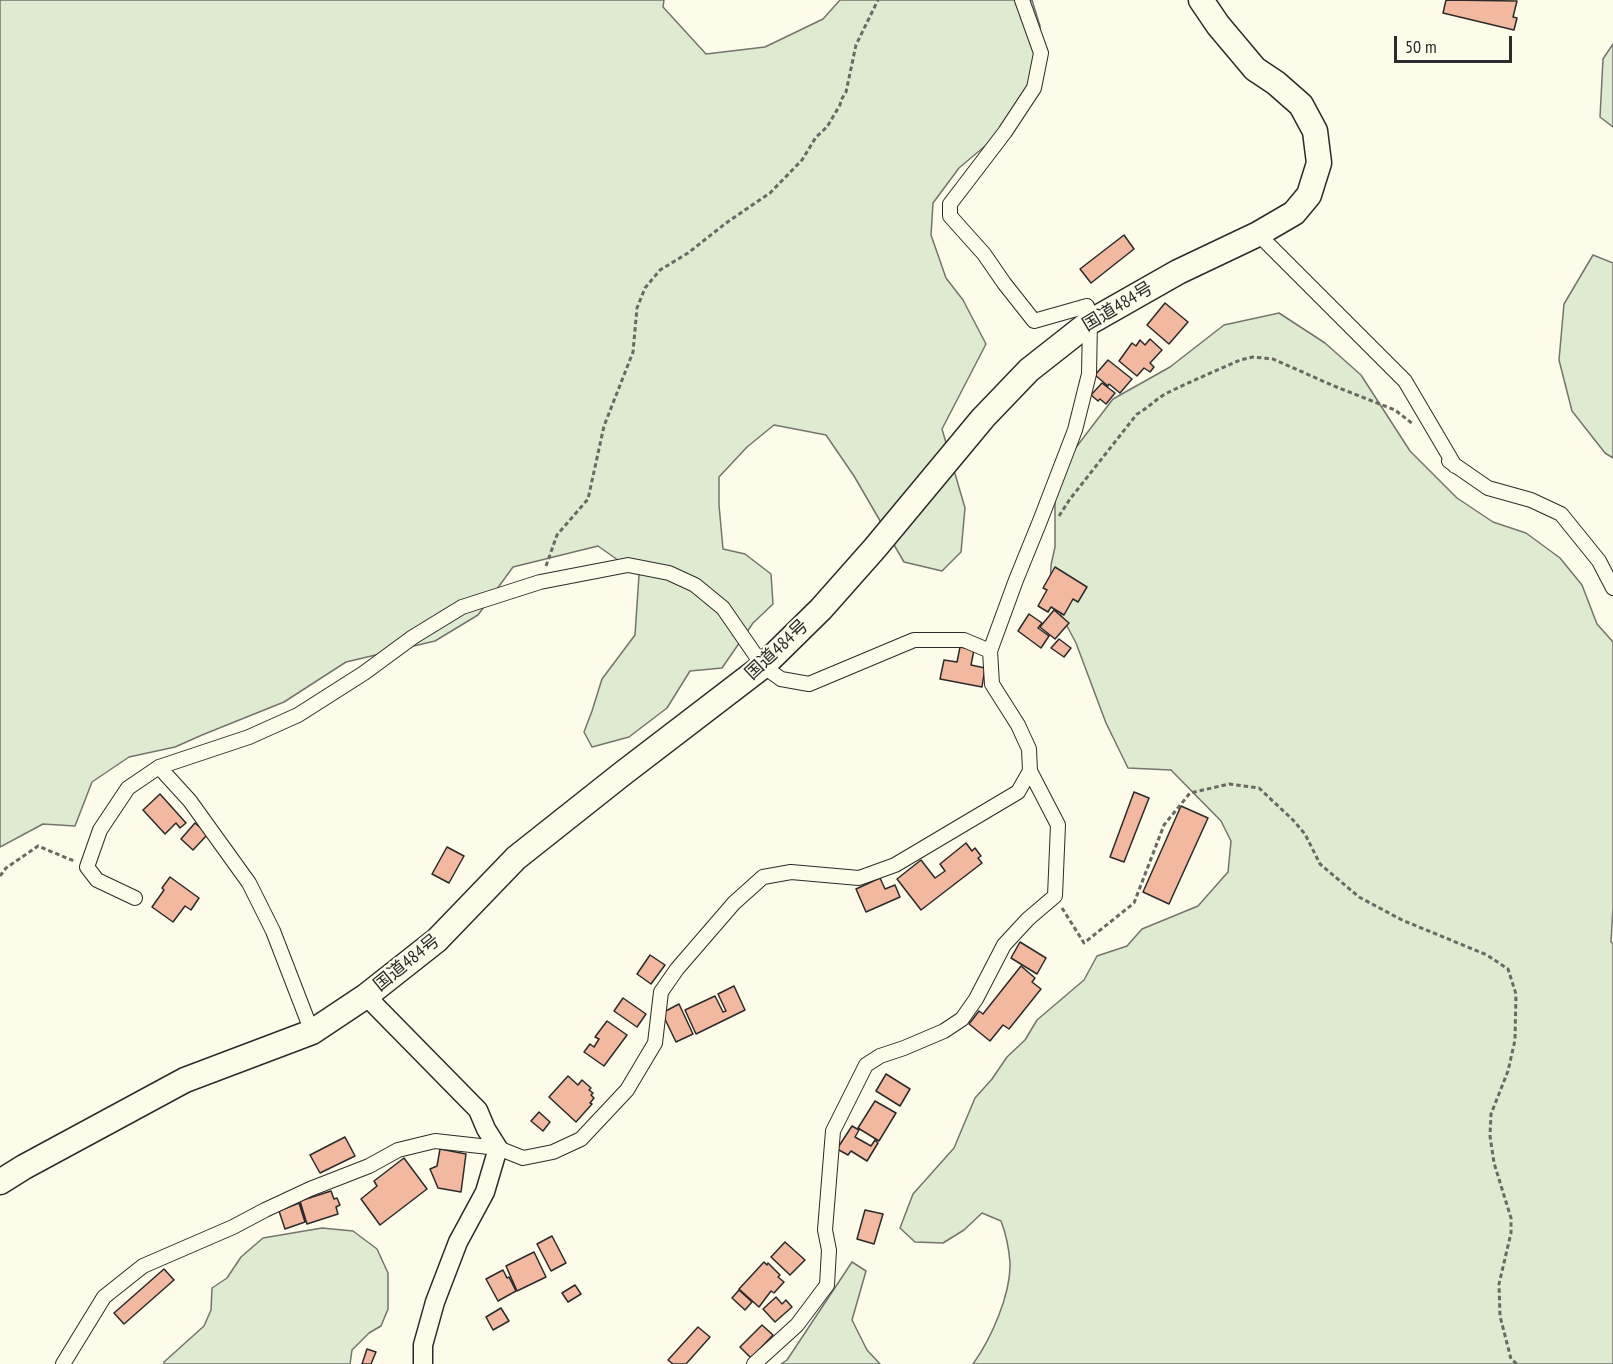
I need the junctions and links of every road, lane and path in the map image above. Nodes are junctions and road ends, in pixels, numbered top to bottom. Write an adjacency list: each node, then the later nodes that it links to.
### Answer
1 (878, 0): 9 (path)
2 (1022, 0): 5 (street)
3 (1201, 0): 4 (highway, 国道484号)
4 (1258, 234): 5 (highway, 国道484号); 7 (street)
5 (1090, 321): 11 (street); 12 (highway, 国道484号)
6 (1432, 445): 7 (street); 8 (path)
7 (1455, 466): 10 (street)
8 (1058, 517)
9 (540, 582): 12 (street); 13 (street)
10 (1613, 588)
11 (990, 651): 12 (street); 14 (street)
12 (763, 666): 19 (highway, 国道484号)
13 (159, 767): 15 (street); 20 (street)
14 (1030, 771): 17 (street); 21 (street)
15 (87, 867): 16 (path); 18 (street)
16 (0, 876)
17 (1055, 896): 25 (street); 26 (path)
18 (135, 898)
19 (366, 996): 20 (highway, 国道484号); 21 (street)
20 (312, 1032): 22 (highway, 国道484号)
21 (498, 1148): 23 (street); 24 (street)
22 (0, 1182)
23 (63, 1364)
24 (423, 1364)
25 (754, 1364)
26 (1517, 1364)

